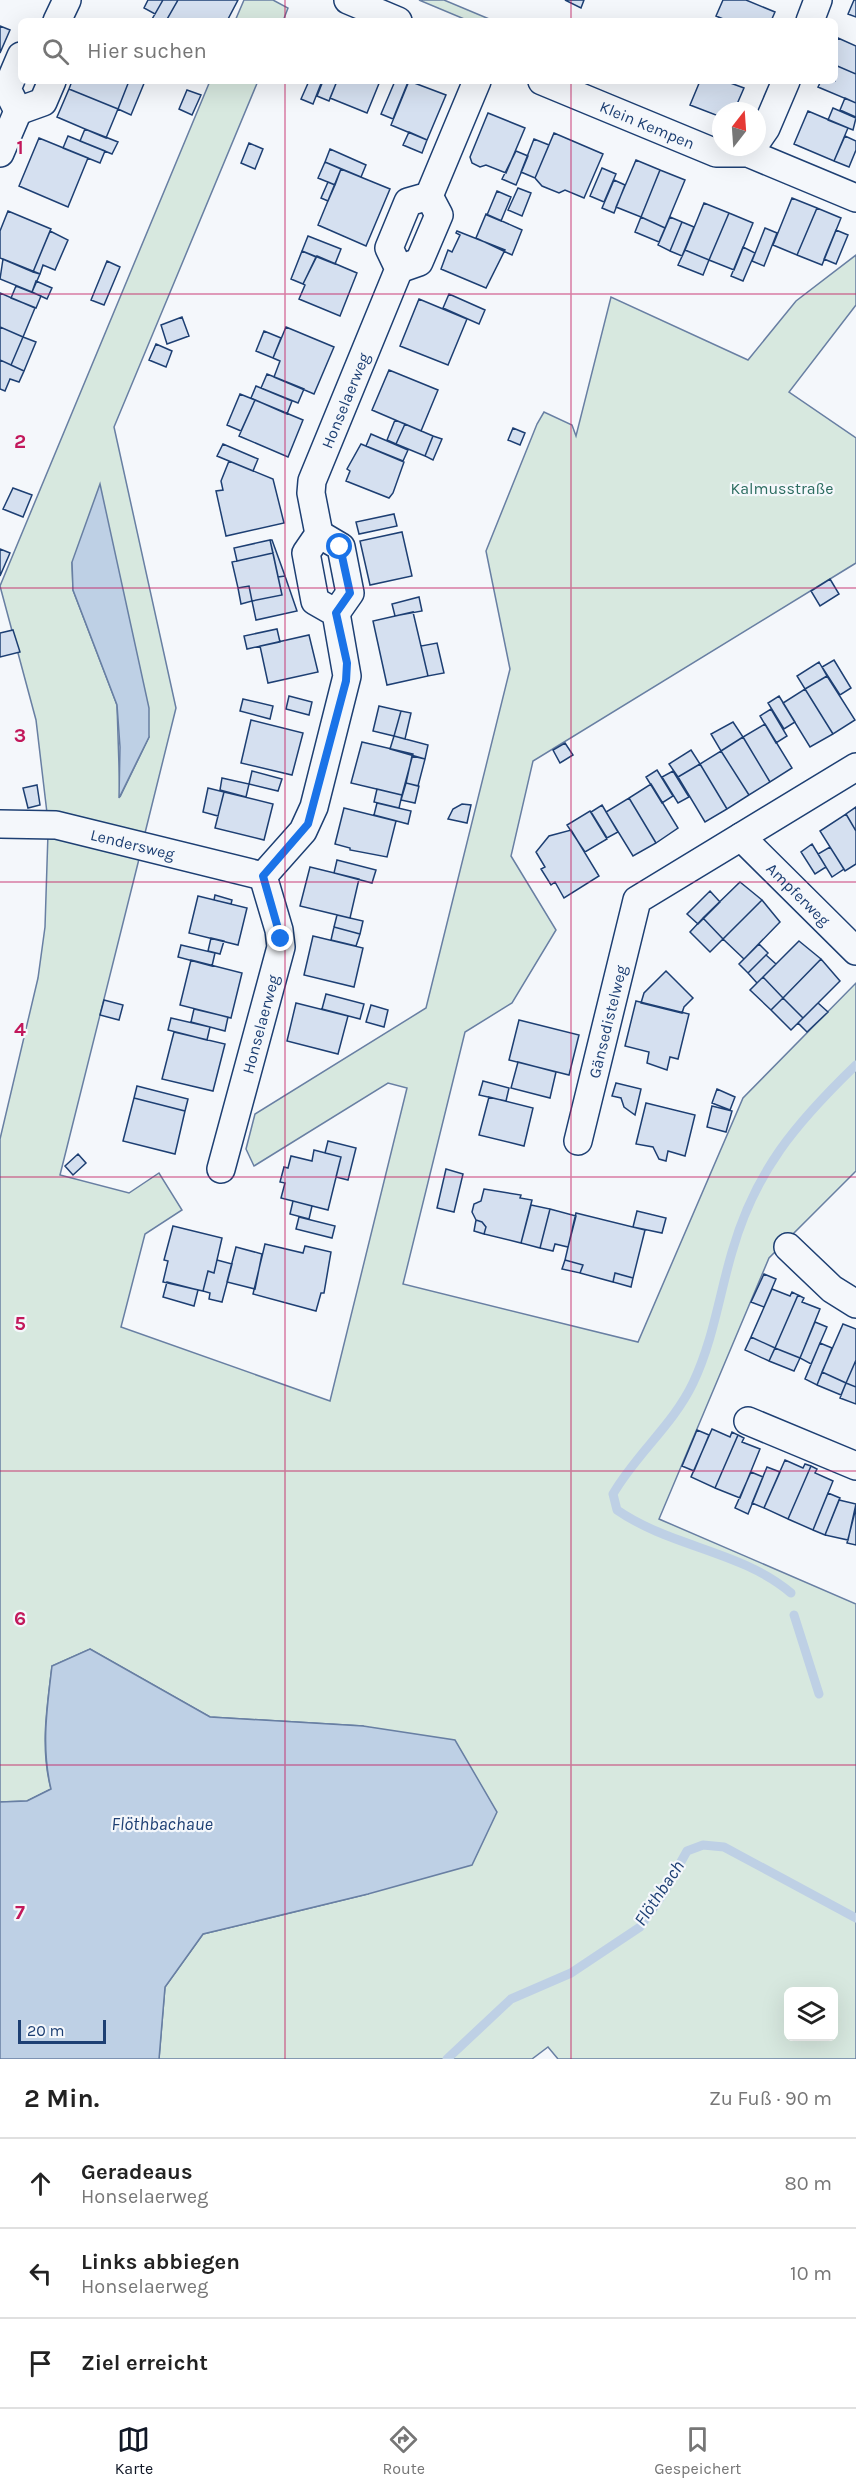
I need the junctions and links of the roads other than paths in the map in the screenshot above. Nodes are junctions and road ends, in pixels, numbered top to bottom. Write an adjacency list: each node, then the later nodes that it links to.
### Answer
1 (67, 0): 4 (street)
2 (348, 0): 5 (street)
3 (818, 0): 6 (street)
4 (58, 18)
5 (391, 18)
6 (811, 18)
7 (18, 63): 12 (street)
8 (50, 84): 12 (street)
9 (476, 84): 21 (street, Honselaerweg)
10 (549, 84): 14 (street, Klein Kempen)
11 (785, 84): 13 (street)
12 (18, 111): 15 (street)
13 (766, 128)
14 (712, 151)
15 (0, 153)
16 (766, 153): 17 (street, Klein Kempen)
17 (856, 198)
18 (856, 767): 20 (street)
19 (0, 824): 21 (street, Lendersweg)
20 (741, 837): 22 (street, Ampferweg); 23 (street, Gänsedistelweg)
21 (263, 876): 24 (street, Honselaerweg)
22 (856, 951)
23 (578, 1142)
24 (221, 1169)
25 (788, 1247): 26 (street)
26 (856, 1304)
27 (748, 1421): 28 (street)
28 (856, 1466)

